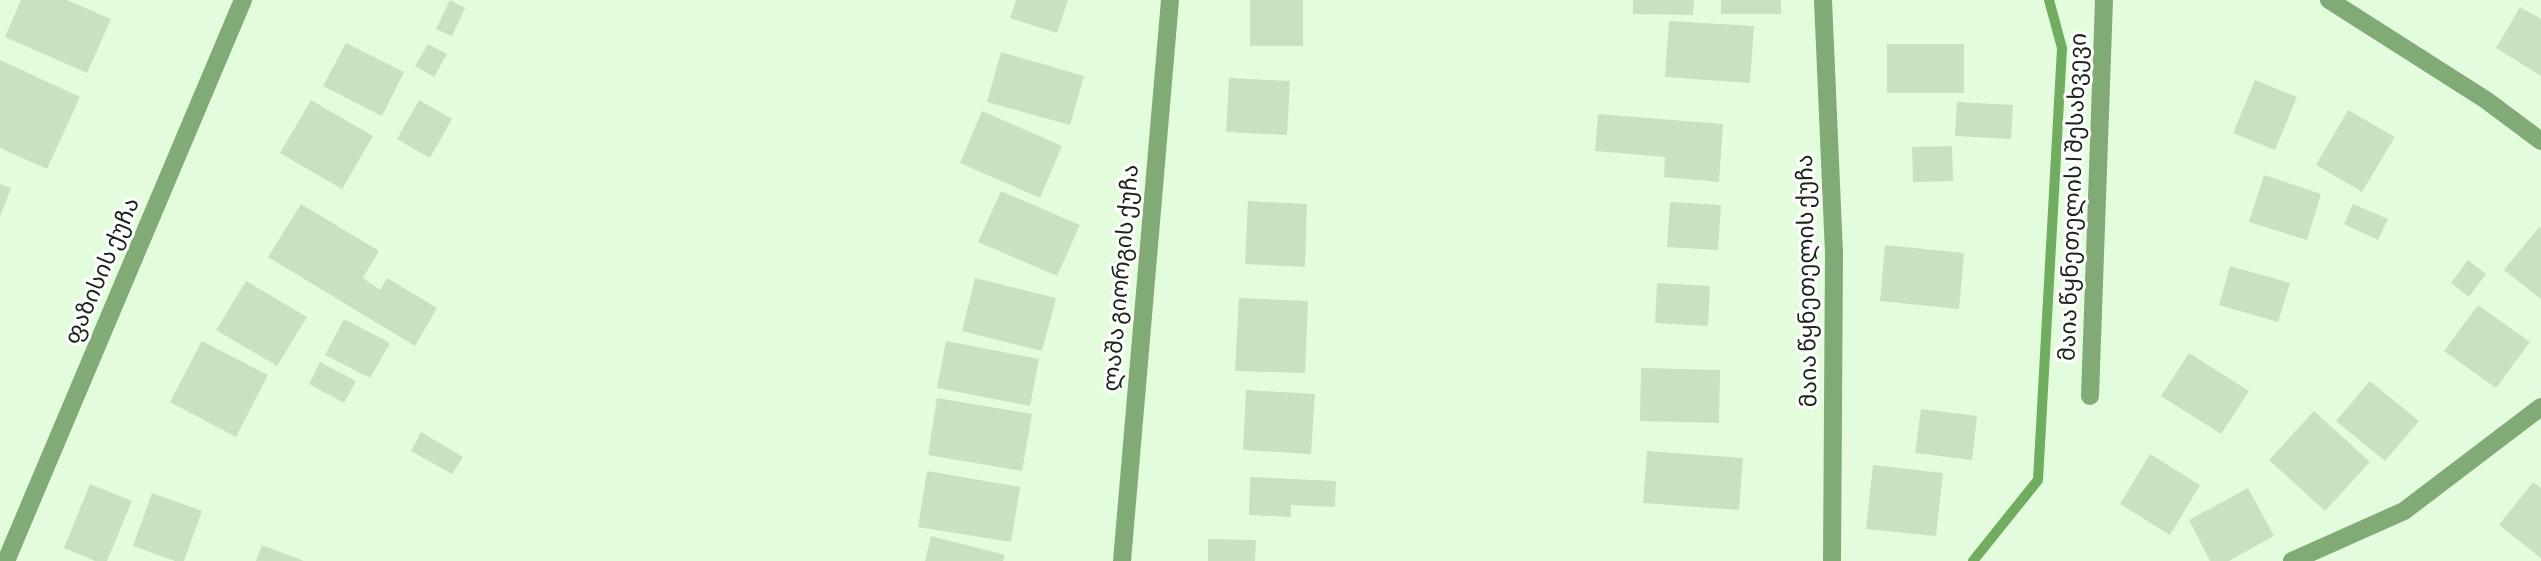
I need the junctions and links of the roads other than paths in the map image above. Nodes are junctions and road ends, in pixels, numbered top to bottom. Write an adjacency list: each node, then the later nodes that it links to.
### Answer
1 (243, 0): 9 (street, ფაზისის ქუჩა)
2 (1170, 0): 10 (street, ლაშა გიორგის ქუჩა)
3 (1823, 0): 11 (street, მაია წყნეთელის ქუჩა)
4 (2104, 0): 7 (street, მაია წყნეთელის I შესახვევი)
5 (2329, 0): 6 (street)
6 (2541, 141)
7 (2090, 396)
8 (2541, 407): 12 (street)
9 (6, 561)
10 (1122, 561)
11 (1832, 561)
12 (2292, 561)

